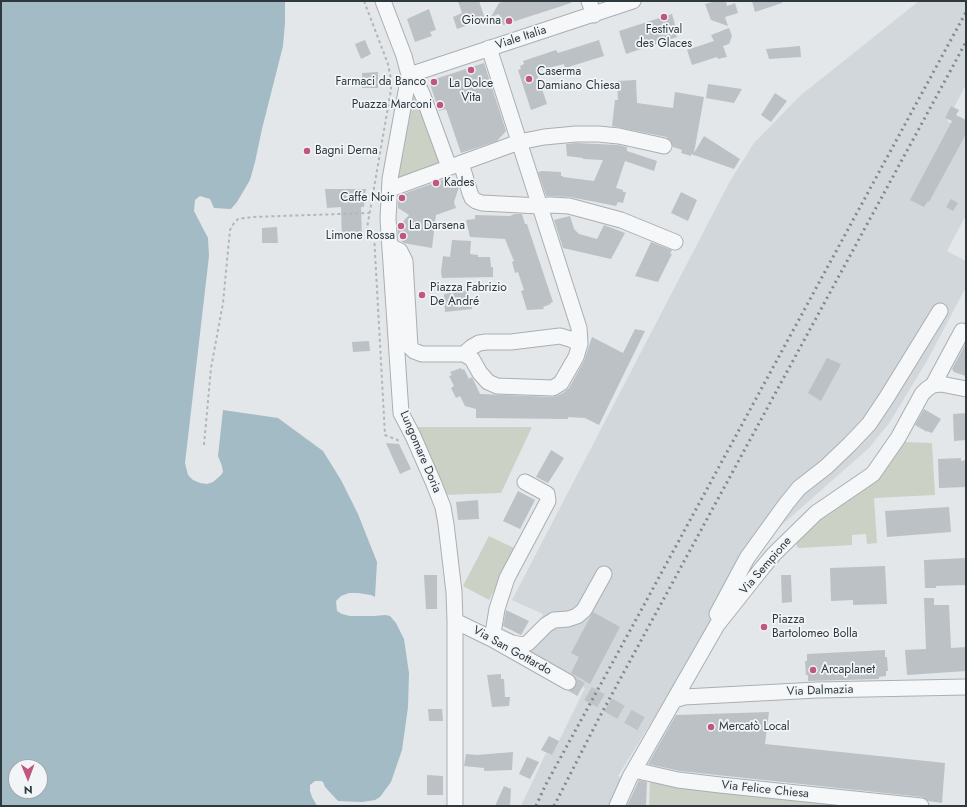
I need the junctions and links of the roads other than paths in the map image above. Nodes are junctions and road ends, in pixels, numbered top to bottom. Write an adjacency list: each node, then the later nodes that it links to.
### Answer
1 (383, 1): 5 (street)
2 (633, 1): 3 (street, Viale Italia)
3 (591, 8): 4 (street, Viale Italia)
4 (489, 48): 5 (street, Viale Italia); 6 (street)
5 (409, 78): 8 (street); 9 (street, Lungomare Doria)
6 (519, 142): 7 (street); 8 (street); 10 (street)
7 (664, 146)
8 (455, 165): 9 (street); 10 (street)
9 (390, 189): 12 (street, Lungomare Doria)
10 (540, 206): 11 (street); 15 (street)
11 (675, 242)
12 (390, 246): 16 (street); 21 (street, Lungomare Doria)
13 (940, 311): 22 (street)
14 (962, 331): 17 (street, Via Sempione)
15 (580, 344): 16 (street); 16 (street)
16 (464, 354)
17 (933, 385): 18 (street); 22 (street, Via Sempione)
18 (966, 389)
19 (525, 482): 23 (street)
20 (604, 574): 23 (street)
21 (455, 621): 23 (street, Via San Gottardo); 28 (street, Lungomare Doria)
22 (717, 625): 26 (street, Via Sempione)
23 (492, 636): 24 (street, Via San Gottardo)
24 (568, 682)
25 (966, 687): 26 (street, Via Dalmazia)
26 (674, 700): 27 (street, Via Sempione)
27 (634, 770): 29 (street, Via Sempione); 30 (street, Via Felice Chiesa)
28 (455, 806)
29 (617, 806)
30 (921, 806)

